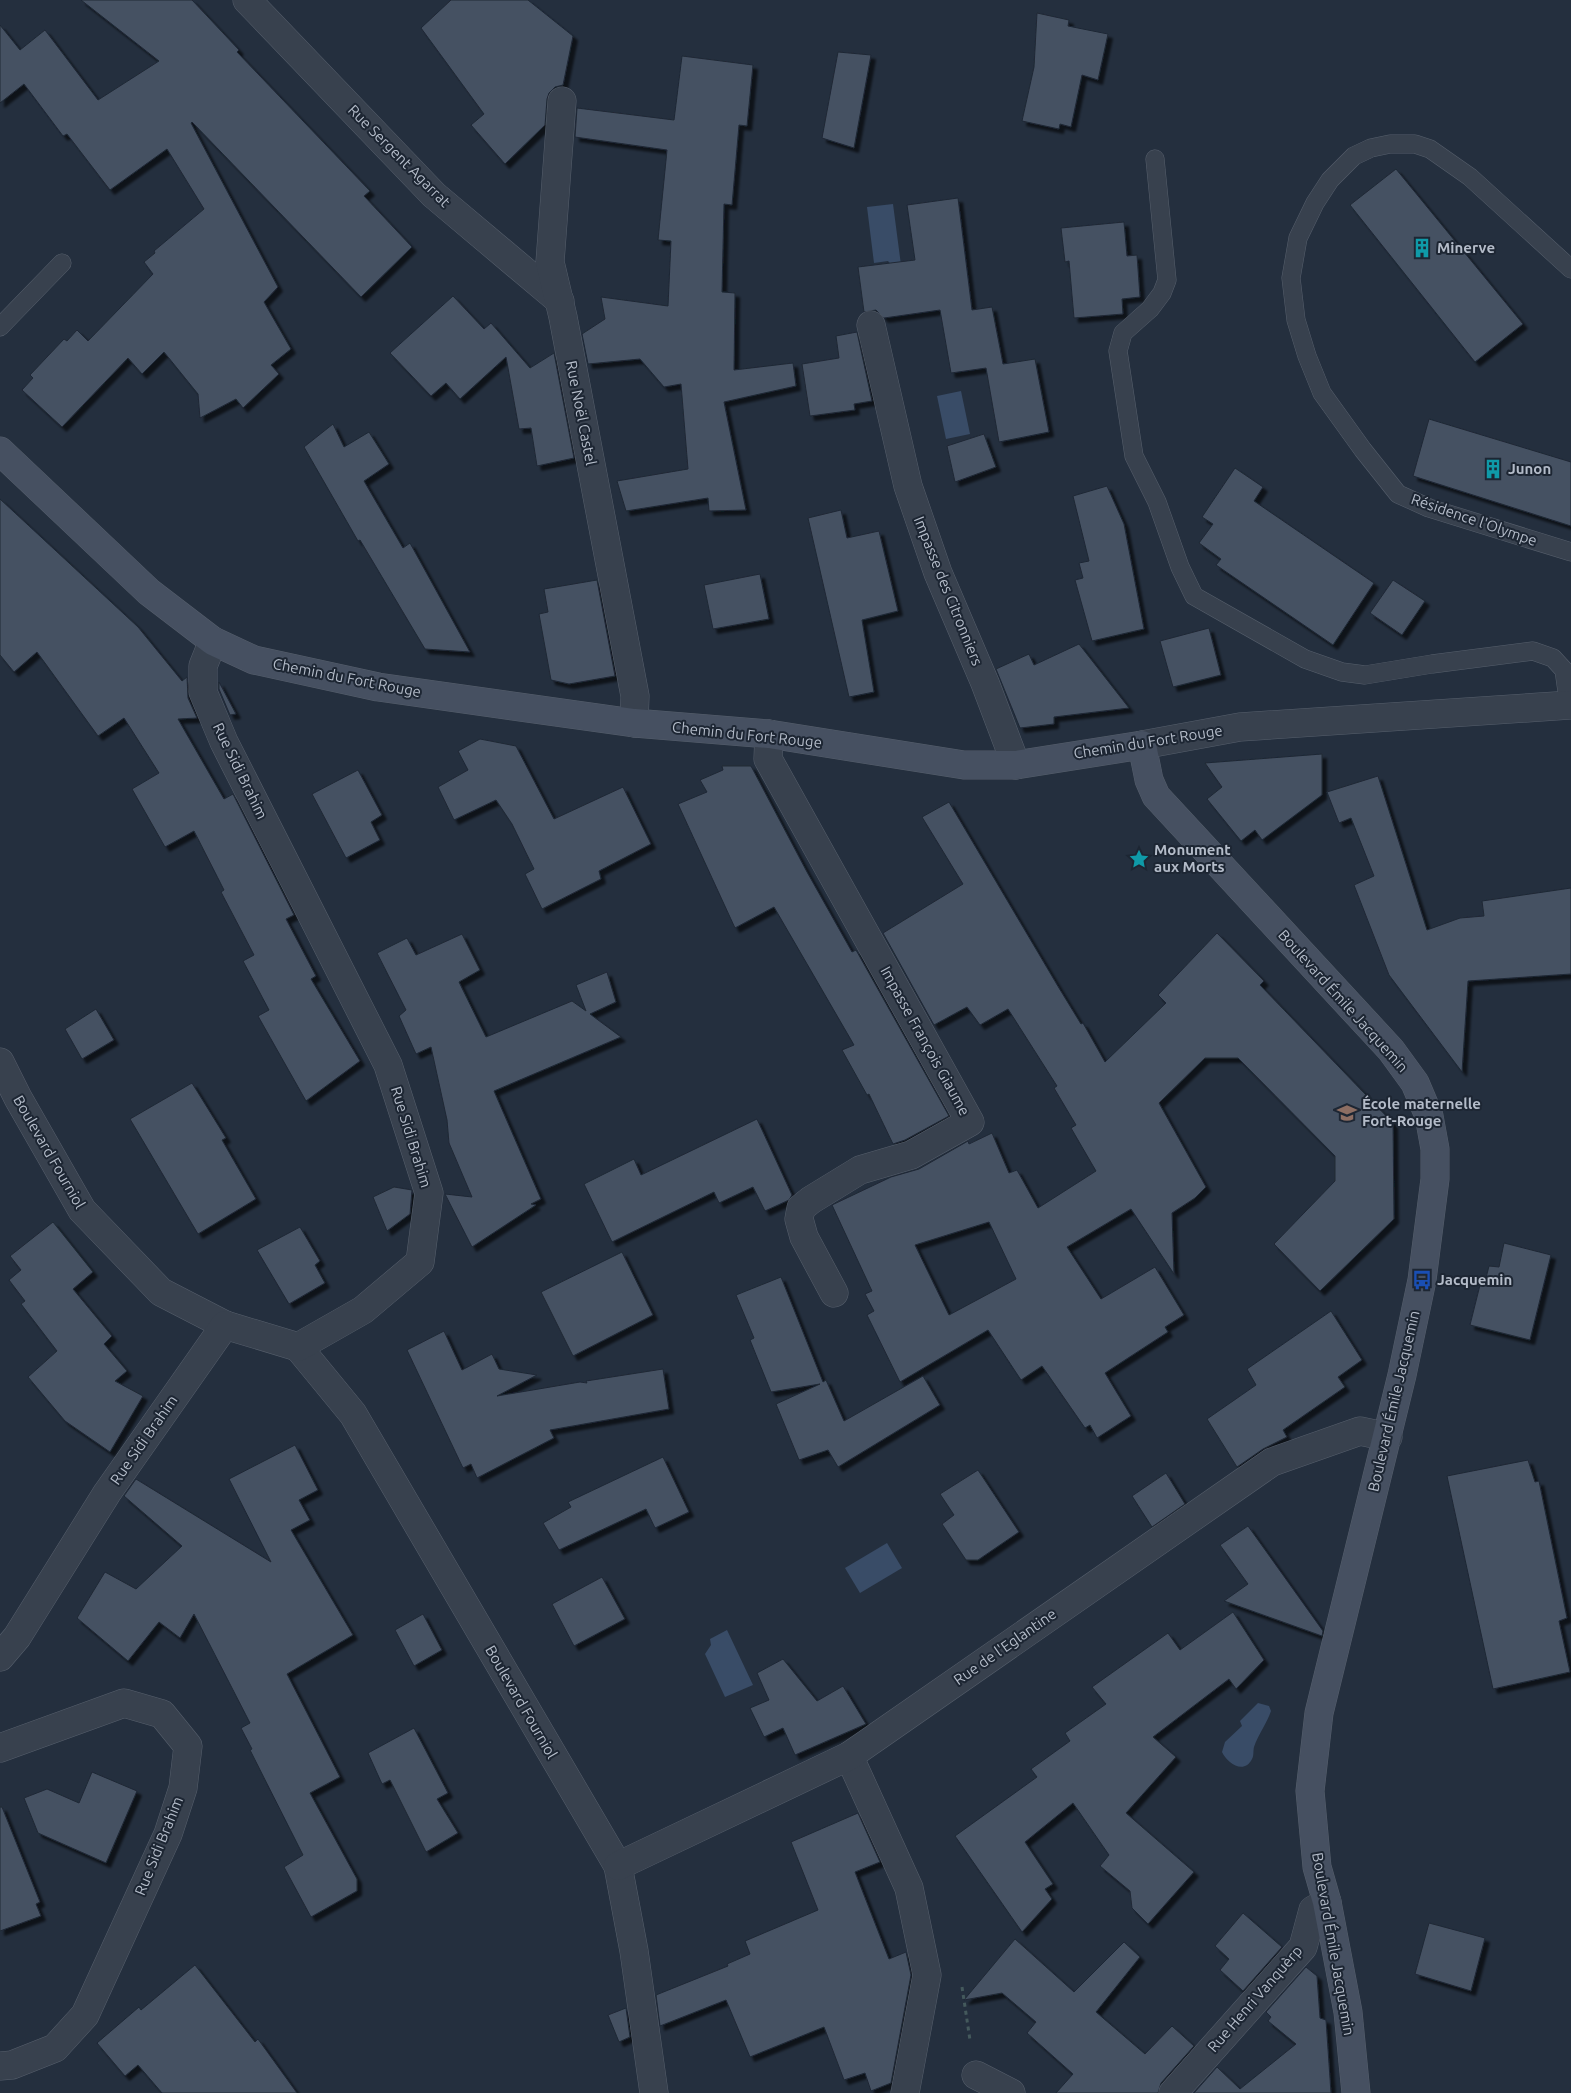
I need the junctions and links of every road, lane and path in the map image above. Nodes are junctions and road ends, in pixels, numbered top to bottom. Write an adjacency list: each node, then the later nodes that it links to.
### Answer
1 (247, 0): 6 (street, Rue Sergent Agarrat)
2 (562, 102): 6 (street, Rue Noël Castel)
3 (1154, 159): 12 (lane)
4 (62, 263): 8 (lane)
5 (1571, 269): 10 (lane, Résidence l'Olympe)
6 (560, 301): 13 (street, Rue Noël Castel)
7 (871, 325): 16 (street, Impasse des Citronniers)
8 (0, 326)
9 (0, 451): 11 (main road, Chemin du Fort Rouge)
10 (1571, 552)
11 (213, 640): 13 (main road, Chemin du Fort Rouge); 20 (street, Rue Sidi Brahim)
12 (1570, 705): 15 (street, Chemin du Fort Rouge)
13 (634, 723): 14 (main road, Chemin du Fort Rouge)
14 (770, 734): 16 (main road, Chemin du Fort Rouge); 18 (street, Impasse François Giaume)
15 (1142, 745): 16 (main road, Chemin du Fort Rouge); 21 (main road, Boulevard Émile Jacquemin)
16 (1016, 765)
17 (0, 1062): 19 (street, Boulevard Fourniol)
18 (834, 1293)
19 (225, 1325): 20 (street); 22 (street, Rue Sidi Brahim)
20 (298, 1347): 25 (street, Boulevard Fourniol)
21 (1388, 1437): 24 (street, Rue de l'Eglantine); 26 (main road, Boulevard Émile Jacquemin)
22 (0, 1657)
23 (0, 1748): 27 (street, Rue Sidi Brahim)
24 (849, 1756): 25 (street, Rue de l'Eglantine); 30 (street)
25 (618, 1866): 29 (street, Boulevard Fourniol)
26 (1327, 1902): 32 (street, Rue Henri Vanquèrp); 33 (main road, Boulevard Émile Jacquemin)
27 (0, 2066)
28 (976, 2075): 31 (street)
29 (654, 2093)
30 (905, 2093)
31 (1011, 2093)
32 (1173, 2093)
33 (1356, 2093)

